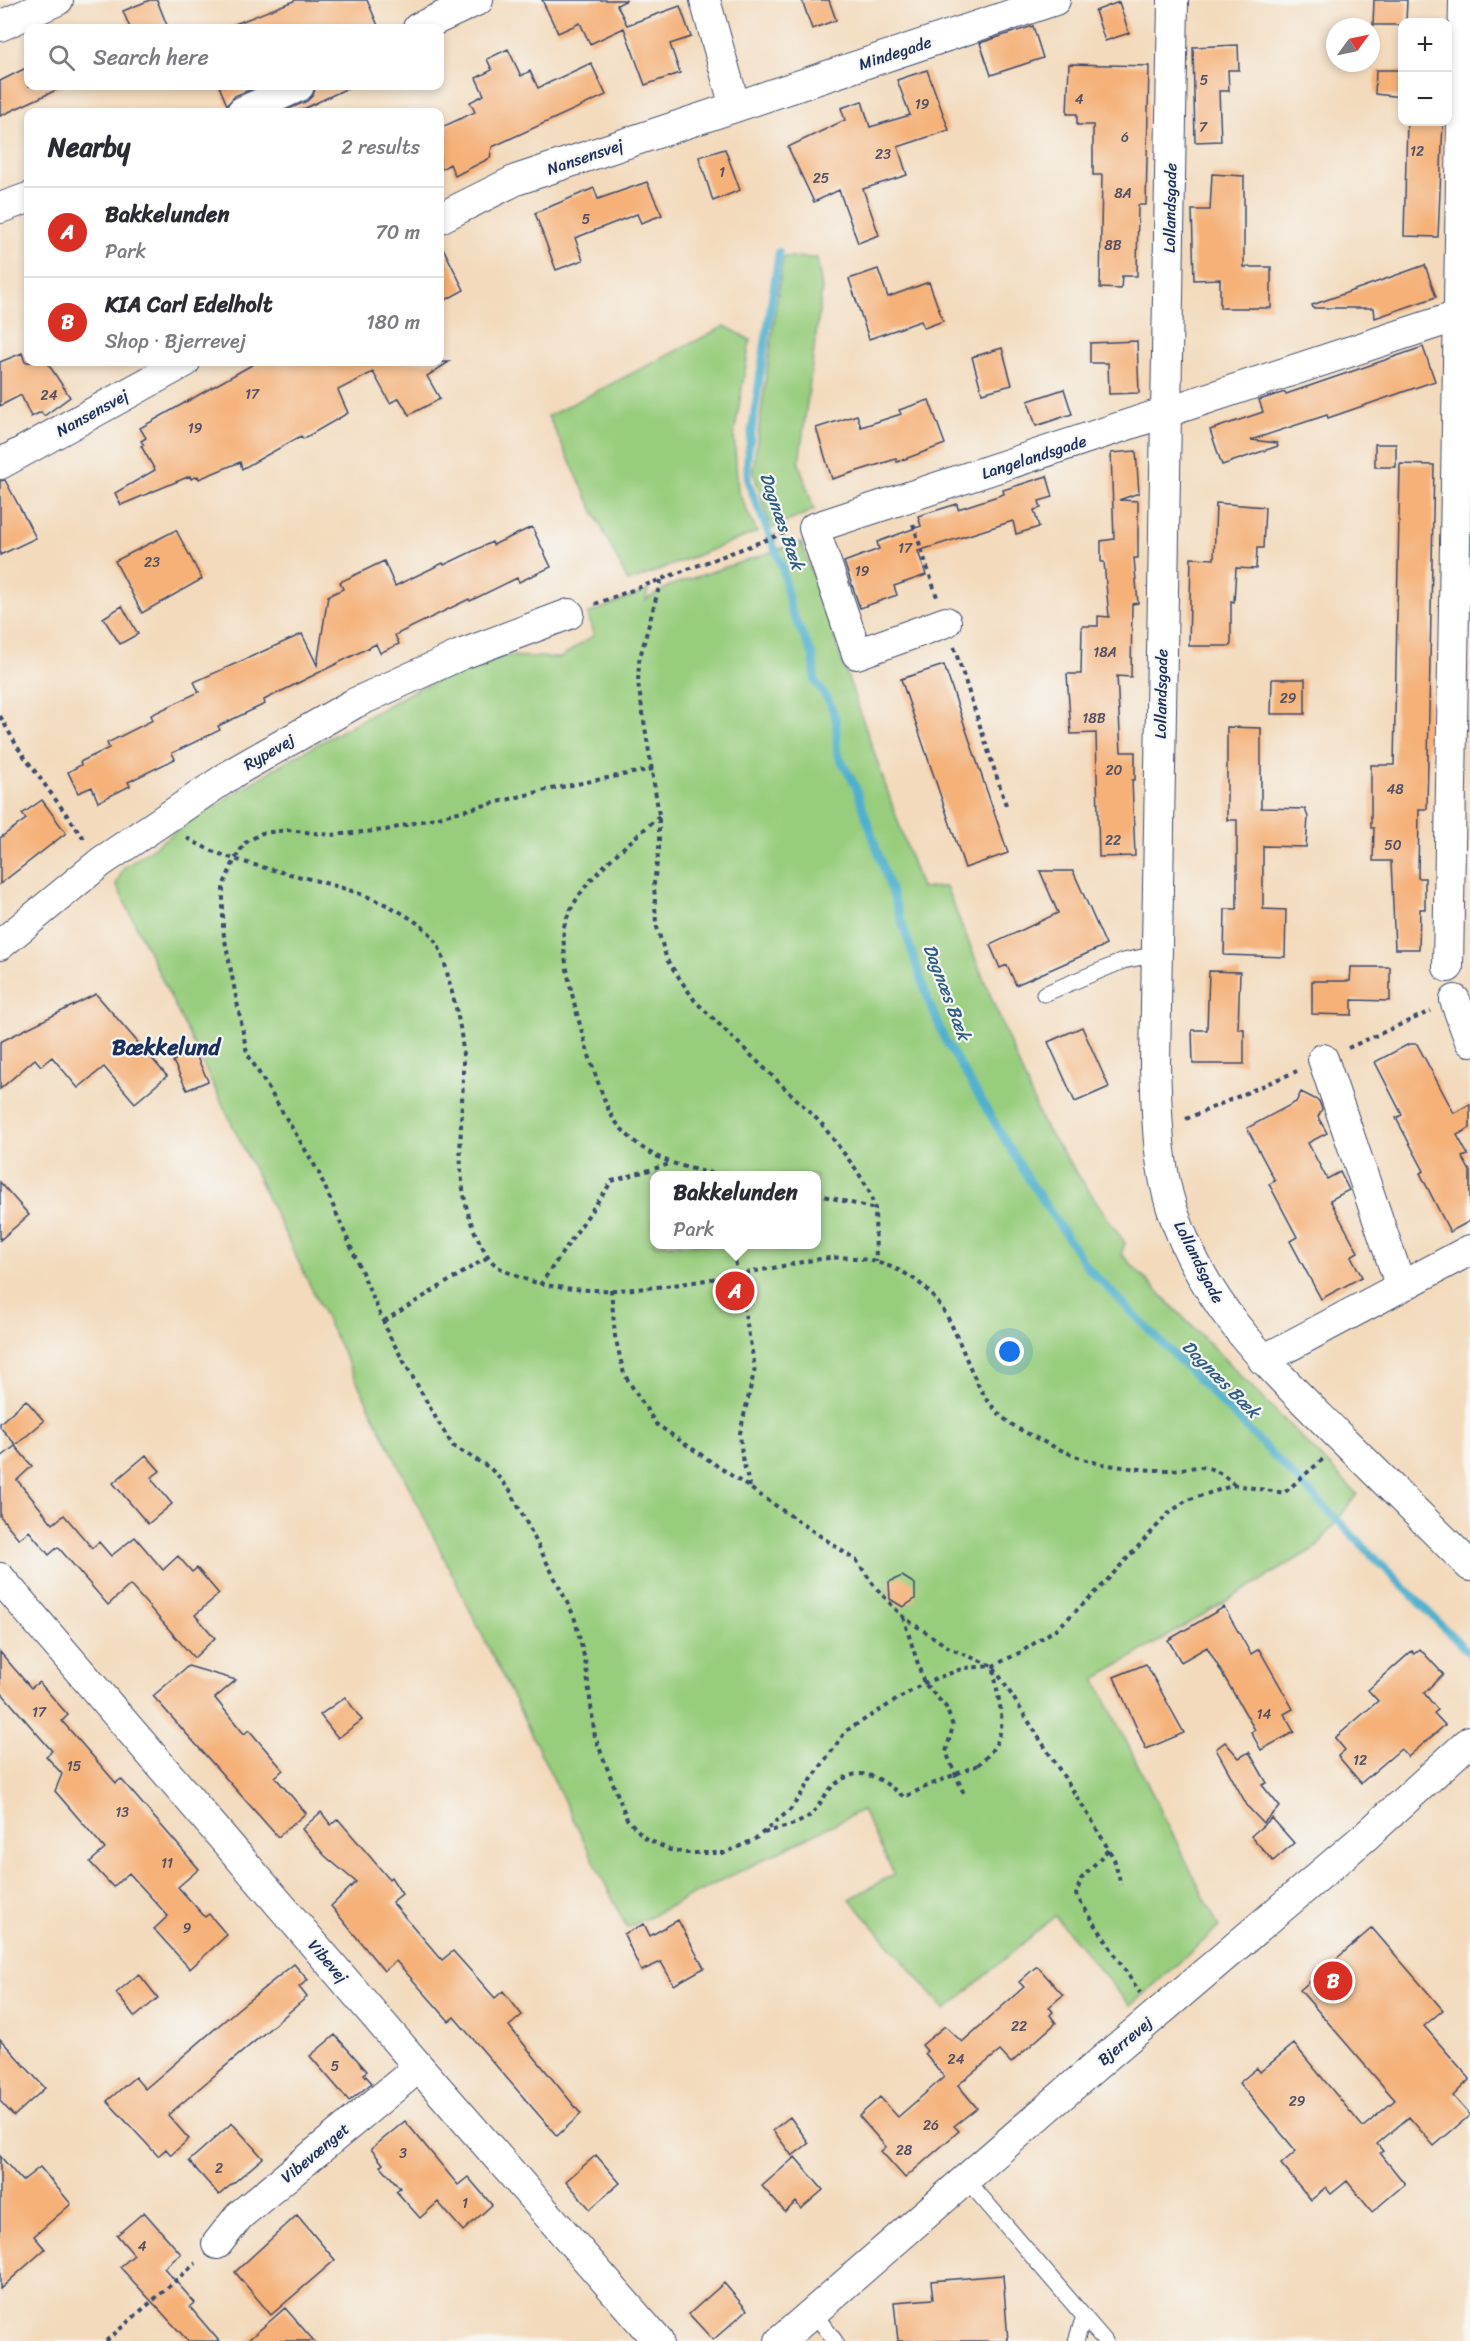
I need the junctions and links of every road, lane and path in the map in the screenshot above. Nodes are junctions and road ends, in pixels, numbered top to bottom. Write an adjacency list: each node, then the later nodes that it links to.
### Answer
1 (58, 0): 8 (street)
2 (478, 0): 7 (street)
3 (705, 0): 10 (street)
4 (1055, 0): 10 (street, Mindegade)
5 (1173, 0): 17 (street, Lollandsgade)
6 (1464, 0): 15 (street)
7 (427, 24)
8 (0, 26)
9 (290, 90): 11 (street)
10 (735, 107): 14 (street, Nansensvej)
11 (251, 108)
12 (24, 199): 13 (street)
13 (0, 208)
14 (444, 216)
15 (1464, 314): 17 (street, Langelandsgade); 33 (street)
16 (178, 366): 18 (street, Nansensvej)
17 (1166, 414): 19 (street, Langelandsgade); 32 (street, Lollandsgade)
18 (0, 464)
19 (905, 499): 23 (path); 23 (street, Langelandsgade)
20 (786, 532): 21 (path)
21 (661, 579): 22 (path); 25 (path)
22 (569, 614): 28 (street, Rypevej)
23 (946, 622): 26 (path)
24 (0, 716): 30 (path)
25 (653, 769): 27 (path); 29 (path)
26 (1006, 805)
27 (659, 815): 38 (path); 41 (path)
28 (158, 825): 29 (path); 30 (street, Rypevej)
29 (235, 858): 44 (path); 49 (path)
30 (102, 862): 31 (street, Rypevej)
31 (0, 945)
32 (1157, 954): 34 (lane); 50 (street, Lollandsgade)
33 (1448, 967)
34 (1044, 994)
35 (1455, 1000): 36 (street)
36 (1470, 1041)
37 (1323, 1059): 47 (street)
38 (671, 1164): 39 (path); 46 (path)
39 (701, 1171)
40 (821, 1195): 41 (path)
41 (875, 1209): 45 (path)
42 (733, 1249): 53 (path, bridge)
43 (1470, 1250): 47 (street)
44 (488, 1257): 46 (path); 49 (path)
45 (876, 1262): 48 (path); 52 (path)
46 (540, 1285): 48 (path)
47 (1401, 1287): 50 (street)
48 (611, 1289): 53 (path)
49 (384, 1322): 61 (path)
50 (1263, 1360): 54 (street, Lollandsgade)
51 (1325, 1457): 52 (path)
52 (1234, 1485): 57 (path)
53 (750, 1487): 56 (path)
54 (1470, 1566)
55 (0, 1578): 65 (street, Vibevej)
56 (903, 1617): 57 (path); 58 (path)
57 (993, 1666): 58 (path); 61 (path, bridge); 62 (path)
58 (924, 1683): 60 (path); 61 (path)
59 (1470, 1741): 64 (street, Bjerrevej)
60 (964, 1794)
61 (762, 1833)
62 (1108, 1850): 63 (path); 64 (path)
63 (1120, 1885)
64 (1156, 2016): 66 (street, Bjerrevej)
65 (419, 2067): 67 (street, Vibevænget); 71 (street, Vibevej)
66 (966, 2179): 68 (street, Bjerrevej); 69 (lane)
67 (217, 2244): 70 (path)
68 (813, 2312): 72 (street, Bjerrevej); 73 (lane)
69 (1084, 2316): 74 (lane); 75 (lane)
70 (106, 2341)
71 (658, 2341)
72 (780, 2341)
73 (835, 2341)
74 (1076, 2341)
75 (1105, 2341)

